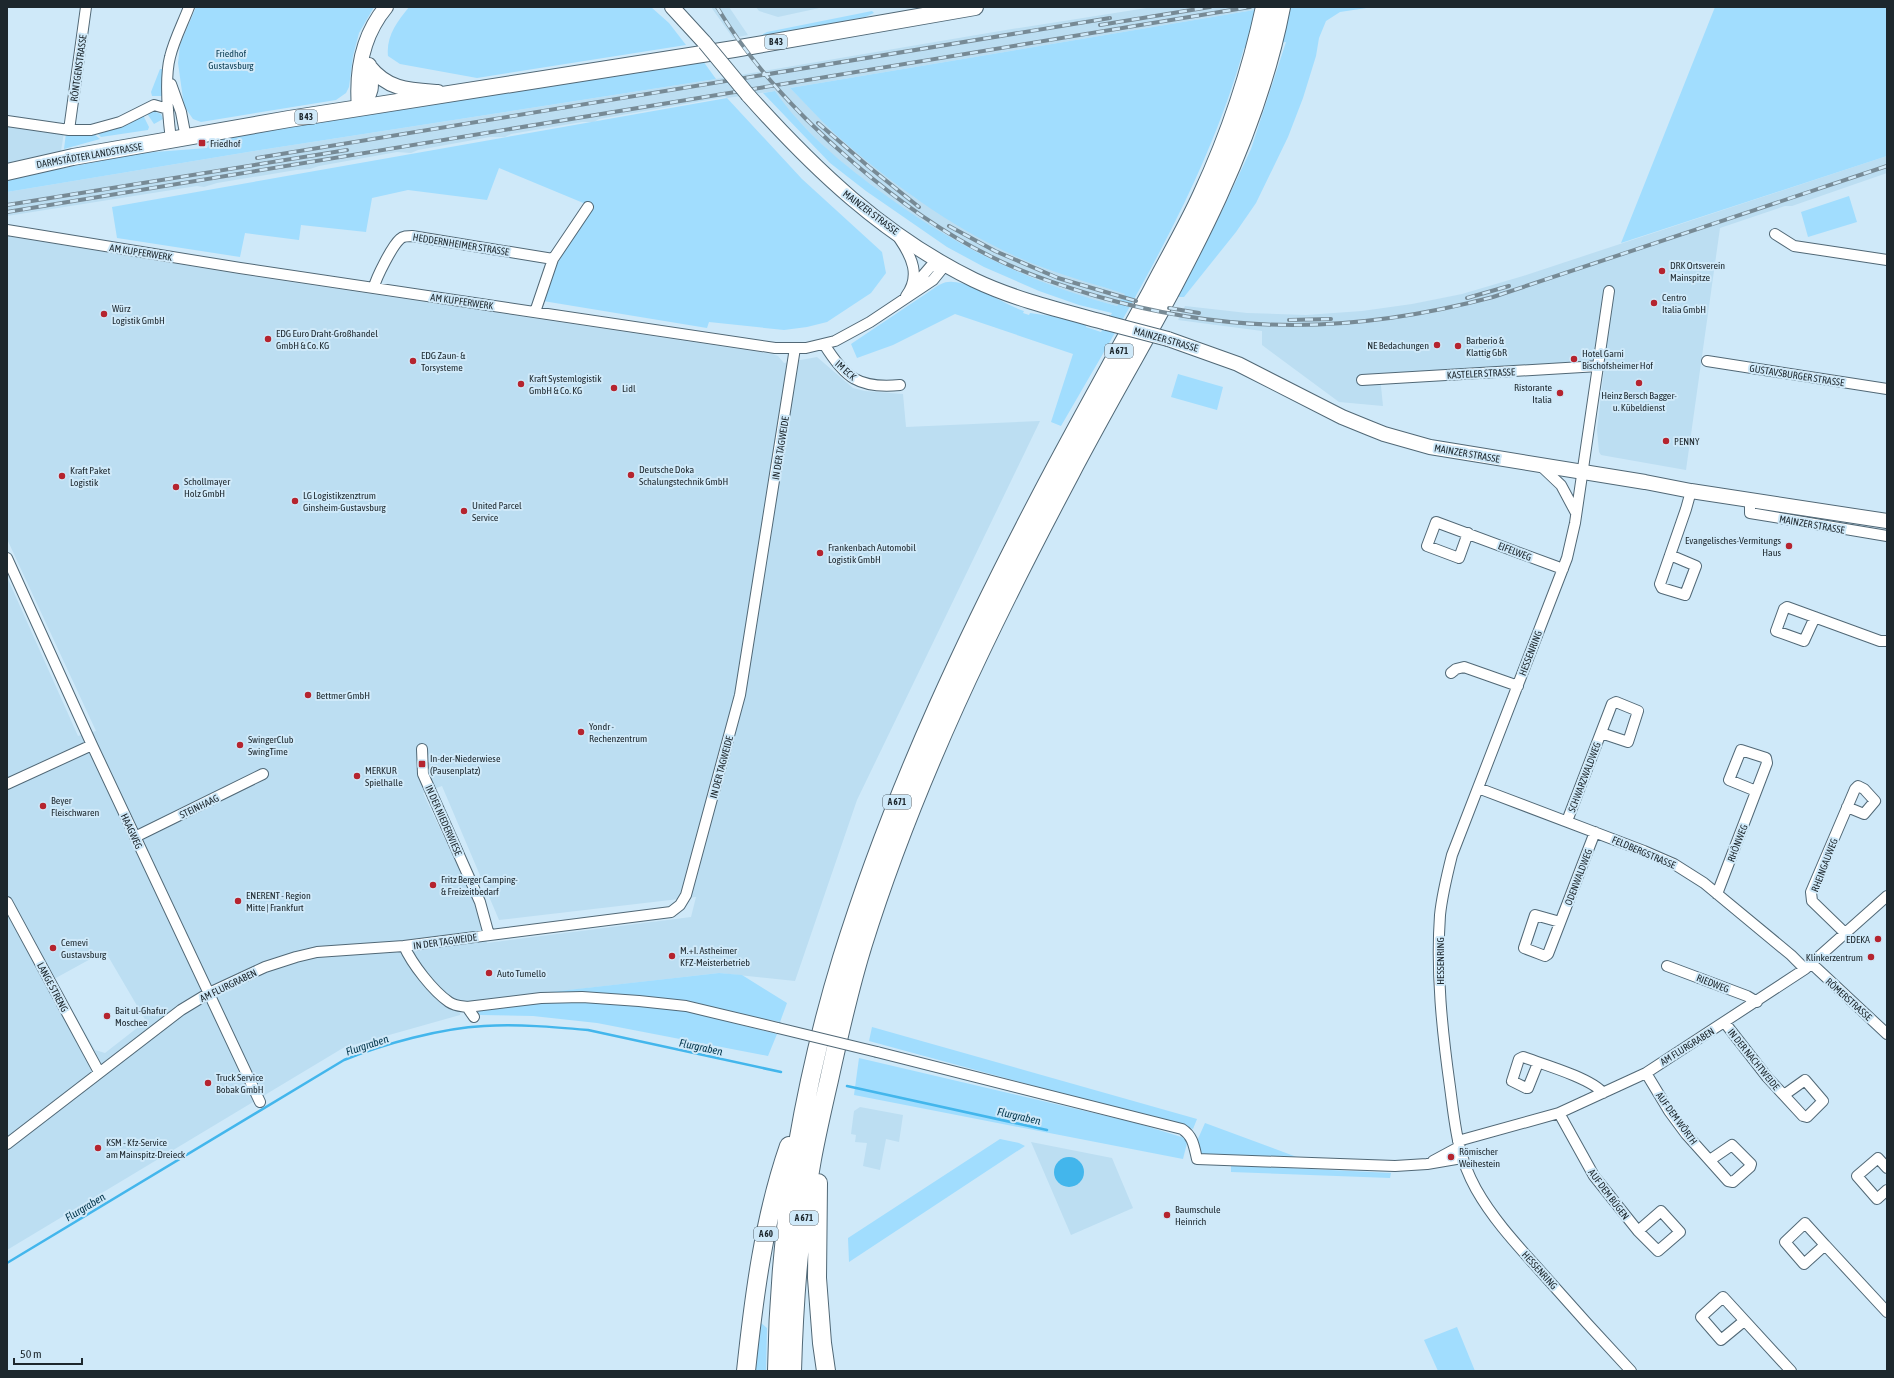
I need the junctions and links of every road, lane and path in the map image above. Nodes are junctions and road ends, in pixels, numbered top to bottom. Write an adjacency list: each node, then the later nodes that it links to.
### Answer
1 (86, 7): 14 (street, RÖNTGENSTRASSE)
2 (189, 7): 9 (street)
3 (386, 7): 8 (main road)
4 (672, 7): 19 (main road, MAINZER STRASSE, bridge)
5 (974, 7): 10 (main road, B 43)
6 (1265, 7): 84 (highway, A 671)
7 (1281, 7): 78 (highway, A 671)
8 (364, 64): 10 (main road); 11 (main road)
9 (169, 78): 12 (street); 15 (street)
10 (454, 93): 11 (main road, B 43)
11 (358, 108): 15 (main road, B 43)
12 (168, 109): 14 (street); 15 (street)
13 (7, 121): 14 (street)
14 (69, 130)
15 (178, 139): 16 (main road, DARMSTÄDTER LANDSTRASSE / B 43)
16 (7, 172)
17 (588, 207): 21 (street)
18 (7, 230): 25 (street, AM KUPFERWERK)
19 (893, 230): 23 (main road, MAINZER STRASSE); 24 (street)
20 (1775, 234): 22 (street)
21 (553, 259): 25 (street, HEDDERNHEIMER STRASSE); 28 (street)
22 (1887, 260)
23 (946, 264): 24 (street, AM KUPFERWERK); 27 (street, AM KUPFERWERK); 36 (main road, MAINZER STRASSE, bridge)
24 (912, 287): 27 (street, AM KUPFERWERK)
25 (374, 288): 28 (street, AM KUPFERWERK)
26 (1609, 291): 32 (street)
27 (905, 298): 29 (street, AM KUPFERWERK)
28 (535, 312): 30 (street, AM KUPFERWERK)
29 (824, 344): 30 (street, AM KUPFERWERK); 34 (street, IM ECK)
30 (795, 348): 67 (street, IN DER TAGWEIDE)
31 (1707, 361): 35 (street, GUSTAVSBURGER STRASSE)
32 (1599, 366): 33 (street, KASTELER STRASSE); 37 (street)
33 (1362, 380)
34 (900, 385)
35 (1887, 388)
36 (1541, 466): 37 (main road, MAINZER STRASSE); 40 (street)
37 (1582, 472): 38 (main road, MAINZER STRASSE); 40 (street, HESSENRING)
38 (1690, 491): 39 (main road, MAINZER STRASSE); 44 (street)
39 (1750, 500): 41 (main road, MAINZER STRASSE); 43 (street, MAINZER STRASSE)
40 (1576, 513): 46 (street, HESSENRING)
41 (1887, 521)
42 (1468, 533): 46 (street, EIFELWEG)
43 (1887, 536)
44 (1670, 555)
45 (7, 558): 52 (street, HAAGWEG)
46 (1563, 569): 50 (street, HESSENRING)
47 (1815, 618): 48 (street)
48 (1887, 641)
49 (1451, 673): 50 (street)
50 (1518, 686): 56 (street, HESSENRING)
51 (1601, 733): 59 (street, SCHWARZWALDWEG)
52 (92, 745): 55 (street); 61 (street, HAAGWEG)
53 (422, 749): 67 (street, IN DER NIEDERWIESE)
54 (263, 774): 61 (street, STEINHAAG)
55 (7, 784)
56 (1478, 788): 59 (street, FELDBERGSTRASSE); 87 (street, HESSENRING)
57 (1756, 791): 62 (street, RHÖNWEG)
58 (1847, 807): 66 (street, RHEINGAUWEG)
59 (1567, 821): 60 (street, FELDBERGSTRASSE)
60 (1595, 832): 62 (street, FELDBERGSTRASSE); 65 (street, ODENWALDWEG)
61 (135, 837): 71 (street, HAAGWEG)
62 (1717, 894): 70 (street, FELDBERGSTRASSE)
63 (1887, 896): 66 (street, AM FLURGRABEN)
64 (7, 902): 79 (street, LANGE STRENG)
65 (1560, 922)
66 (1846, 934): 70 (street, AM FLURGRABEN)
67 (489, 935): 68 (street, IN DER TAGWEIDE)
68 (404, 946): 71 (street, AM FLURGRABEN); 73 (street)
69 (1667, 966): 72 (street, RIEDWEG)
70 (1809, 967): 72 (street, AM FLURGRABEN); 76 (street, RÖMERSTRASSE)
71 (209, 993): 79 (street, AM FLURGRABEN); 83 (street, HAAGWEG)
72 (1757, 1002): 75 (street, AM FLURGRABEN)
73 (467, 1007): 74 (street); 90 (street, bridge)
74 (474, 1016)
75 (1725, 1023): 80 (street, AM FLURGRABEN); 82 (street, IN DER NACHTWEIDE)
76 (1887, 1034)
77 (1538, 1062): 81 (street)
78 (832, 1067): 99 (highway, A 671); 100 (highway, A 671)
79 (99, 1072): 86 (street, AM FLURGRABEN)
80 (1646, 1073): 81 (street, AM FLURGRABEN); 89 (street, AUF DEM WÖRTH)
81 (1603, 1093): 85 (street, AM FLURGRABEN)
82 (1784, 1095)
83 (260, 1102)
84 (806, 1102): 97 (highway, A 60); 98 (highway, A 60)
85 (1559, 1113): 87 (street, AM FLURGRABEN); 93 (street, AUF DEM BÜGEN)
86 (7, 1144)
87 (1458, 1144): 88 (street, HESSENRING); 90 (street, AM FLURGRABEN)
88 (1462, 1158): 90 (street); 101 (street, HESSENRING)
89 (1710, 1160)
90 (1427, 1164)
91 (1887, 1168): 92 (street)
92 (1887, 1190)
93 (1638, 1231)
94 (1825, 1245): 95 (street)
95 (1887, 1312)
96 (1744, 1321): 102 (street)
97 (746, 1371)
98 (776, 1371)
99 (792, 1371)
100 (826, 1371)
101 (1631, 1371)
102 (1791, 1371)

